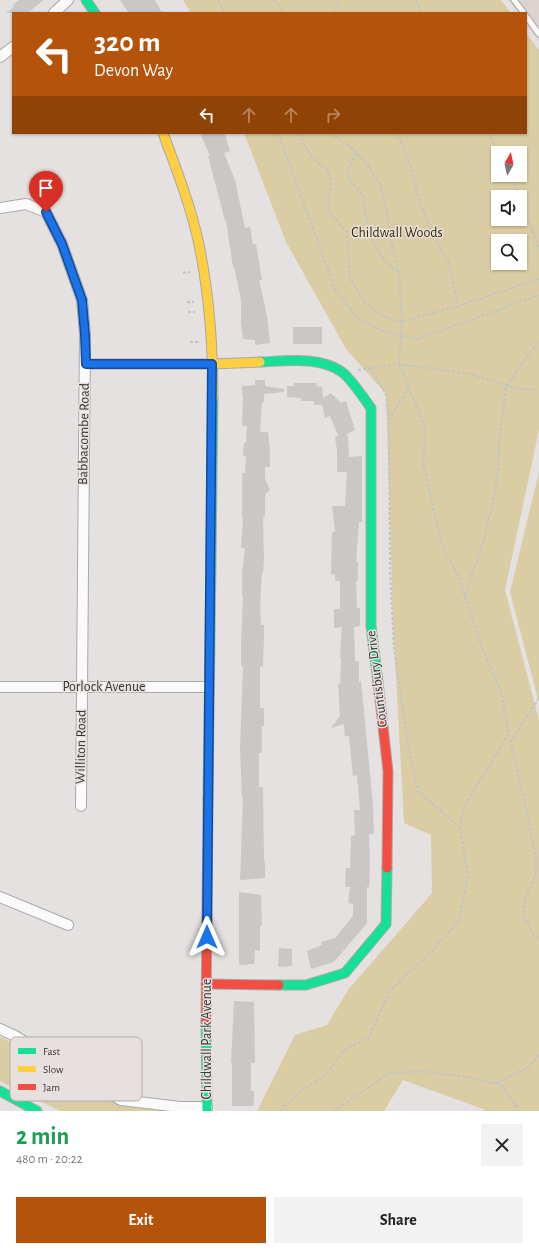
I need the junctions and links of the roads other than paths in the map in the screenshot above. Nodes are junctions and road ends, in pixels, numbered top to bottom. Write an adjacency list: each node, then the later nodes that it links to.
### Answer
1 (68, 0): 4 (street)
2 (86, 0): 5 (street)
3 (514, 0): 6 (lane)
4 (55, 12)
5 (94, 12)
6 (523, 12)
7 (527, 17): 8 (lane)
8 (539, 34)
9 (12, 48): 10 (street)
10 (0, 57)
11 (162, 134): 14 (street, Childwall Park Avenue)
12 (0, 208): 13 (street, Babbacombe Road)
13 (86, 364): 14 (street, Countisbury Drive); 17 (street, Babbacombe Road)
14 (212, 364): 16 (street, Childwall Park Avenue); 21 (street, Countisbury Drive)
15 (0, 687): 17 (street, Porlock Avenue)
16 (209, 687): 17 (street, Porlock Avenue); 21 (street, Childwall Park Avenue)
17 (82, 688): 18 (street, Williton Road)
18 (81, 806)
19 (0, 897): 20 (street)
20 (68, 925)
21 (206, 984): 28 (street, Childwall Park Avenue)
22 (0, 1029): 23 (street)
23 (17, 1037)
24 (0, 1091): 25 (street)
25 (10, 1096)
26 (18, 1101): 29 (street)
27 (129, 1101): 28 (street)
28 (207, 1109)
29 (37, 1111)

